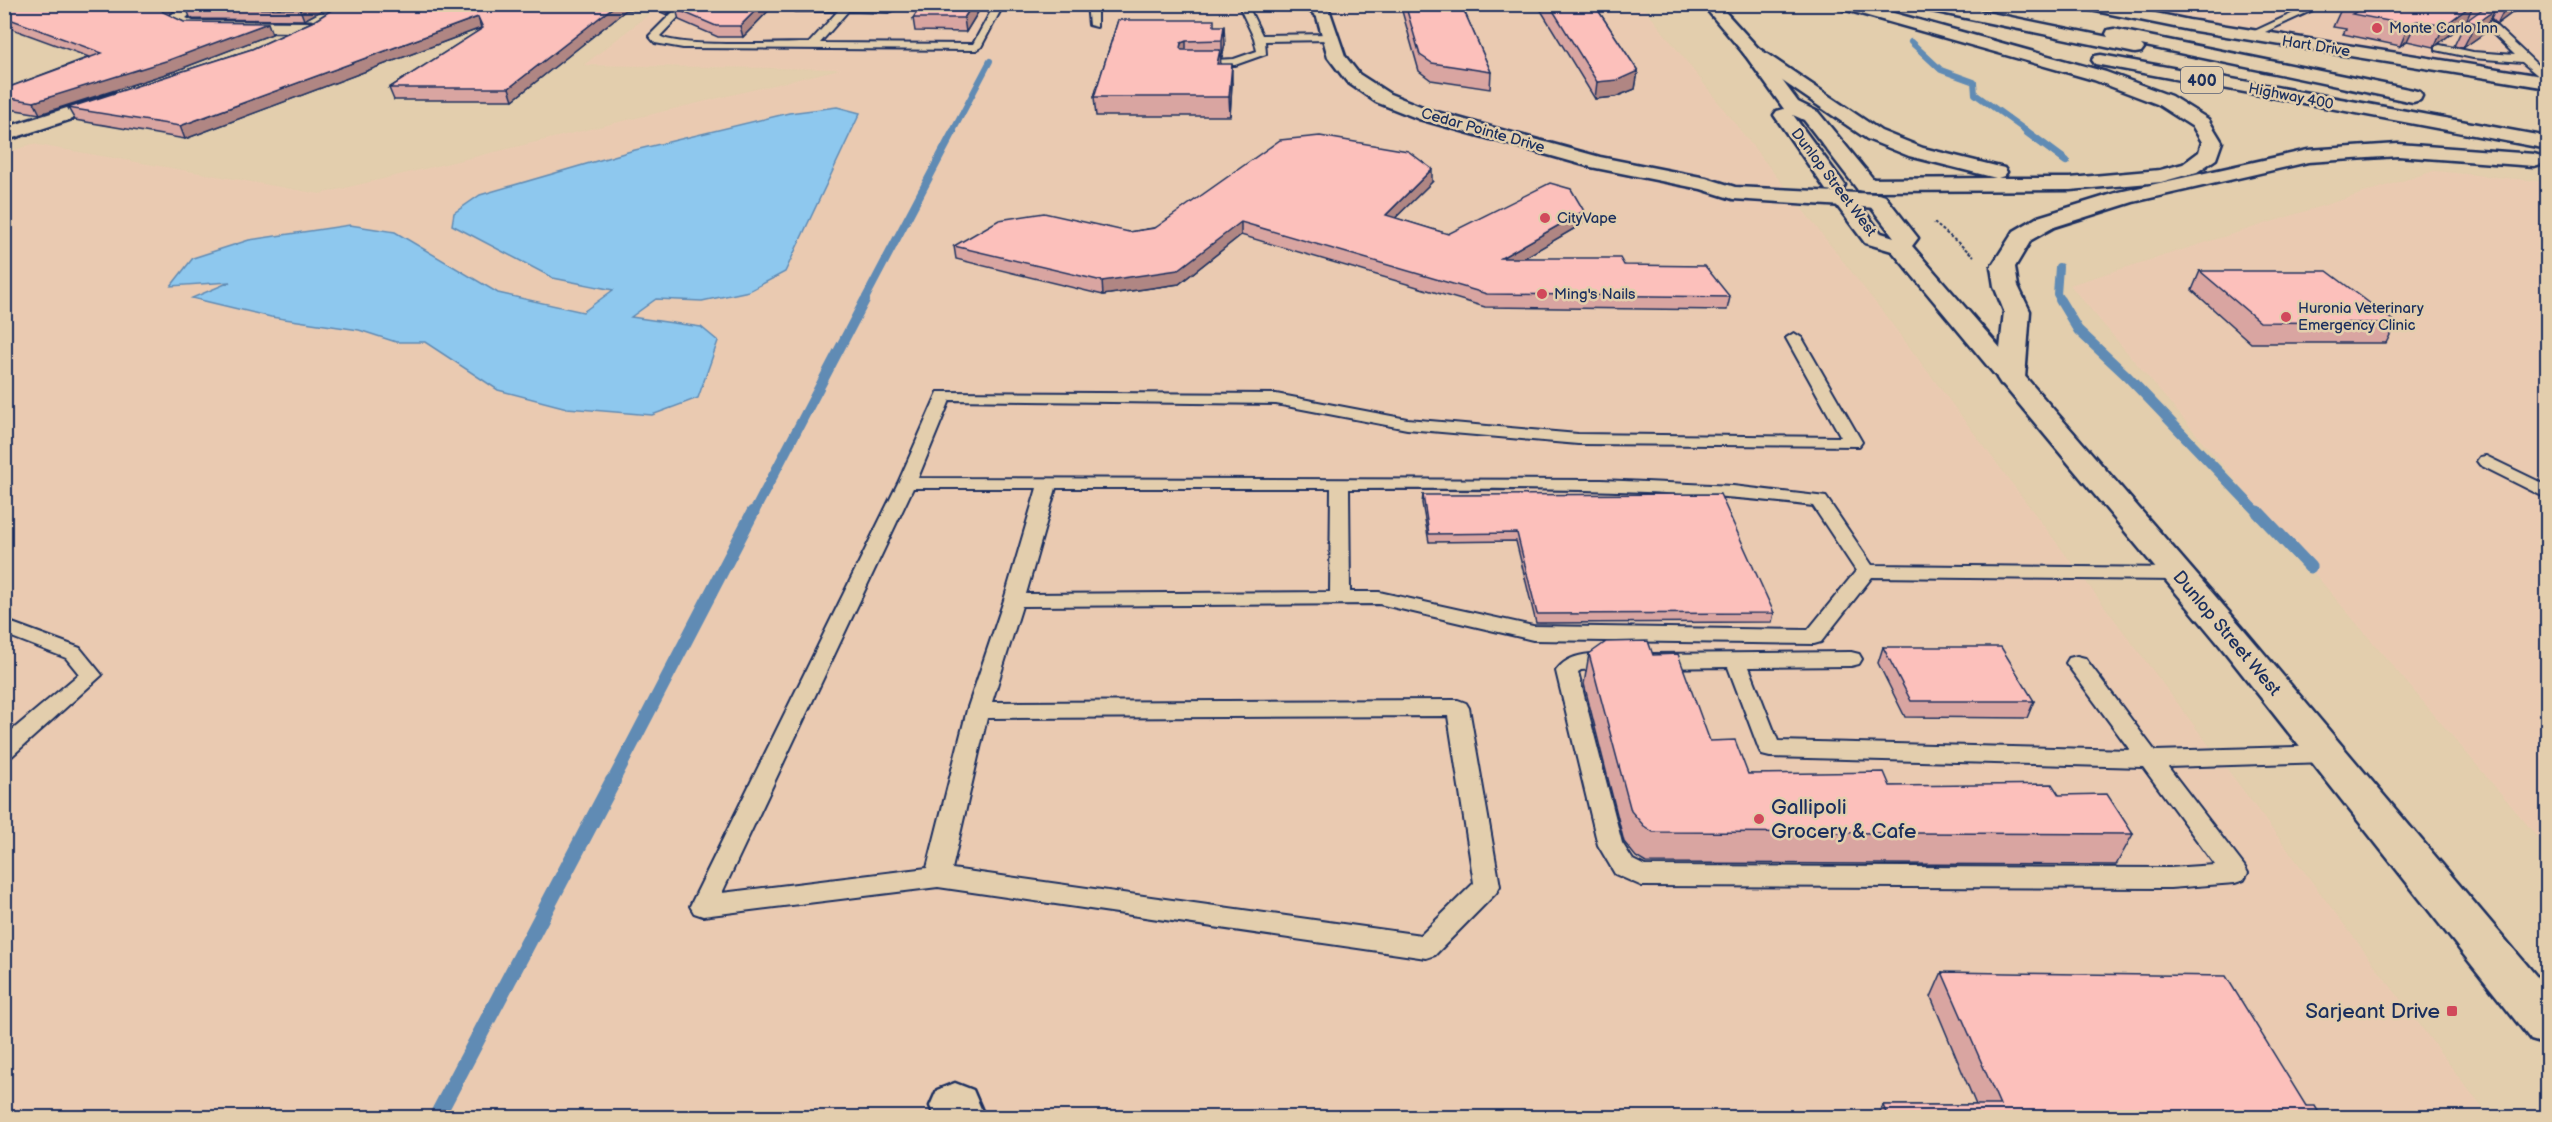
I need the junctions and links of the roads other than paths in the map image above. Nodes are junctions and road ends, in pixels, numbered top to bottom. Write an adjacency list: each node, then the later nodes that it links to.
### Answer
1 (196, 4): 27 (main road)
2 (687, 4): 28 (lane)
3 (785, 4): 19 (lane)
4 (906, 4): 19 (lane)
5 (1000, 4): 28 (lane)
6 (1092, 4): 20 (lane)
7 (1242, 4): 25 (lane)
8 (1309, 4): 24 (main road, Cedar Pointe Drive)
9 (1709, 4): 29 (main road, Dunlop Street West)
10 (1842, 4): 38 (main road)
11 (1860, 4): 36 (main road, Highway 400 / 400)
12 (1922, 4): 13 (main road, Highway 400 / 400)
13 (1990, 4)
14 (2086, 4): 23 (main road, Hart Drive)
15 (2168, 4): 16 (lane)
16 (2174, 4)
17 (2322, 4): 23 (lane)
18 (2427, 4): 22 (lane)
19 (848, 7): 28 (lane)
20 (1094, 25)
21 (2478, 28): 22 (lane)
22 (2494, 30): 30 (lane)
23 (2251, 35): 32 (main road, Hart Drive)
24 (1331, 37): 25 (lane); 39 (main road, Cedar Pointe Drive)
25 (1259, 38): 31 (lane)
26 (2447, 43): 30 (lane)
27 (270, 45)
28 (812, 46)
29 (1752, 52): 34 (main road, Dunlop Street West); 38 (main road)
30 (2525, 59): 32 (lane)
31 (1187, 64)
32 (2547, 82)
33 (125, 96): 35 (main road)
34 (1791, 106): 39 (main road, Dunlop Street West); 40 (main road, Dunlop Street West)
35 (4, 135)
36 (2547, 143)
37 (2547, 161): 41 (main road)
38 (2070, 184): 40 (main road)
39 (1839, 192): 40 (main road, Cedar Pointe Drive); 42 (main road, Dunlop Street West)
40 (1871, 193): 41 (main road); 42 (main road, Dunlop Street West)
41 (2127, 197): 44 (main road)
42 (1900, 246): 44 (main road, Dunlop Street West)
43 (1794, 338): 46 (lane)
44 (2011, 378): 51 (main road, Dunlop Street West)
45 (2486, 461): 49 (lane)
46 (907, 483): 47 (lane); 62 (lane)
47 (1048, 483): 48 (lane); 53 (lane)
48 (1340, 483): 50 (lane); 52 (lane)
49 (2547, 494)
50 (1866, 571): 51 (lane); 52 (lane)
51 (2178, 574): 60 (main road, Dunlop Street West)
52 (1340, 598): 53 (lane)
53 (1014, 600): 58 (lane)
54 (4, 626): 59 (lane)
55 (1851, 658): 56 (lane)
56 (1736, 660): 61 (lane); 61 (lane)
57 (2077, 663): 61 (lane)
58 (978, 710): 62 (lane); 62 (lane)
59 (4, 750)
60 (2327, 754): 61 (lane); 63 (main road, Dunlop Street West)
61 (2151, 759)
62 (938, 877)
63 (2547, 1025)

